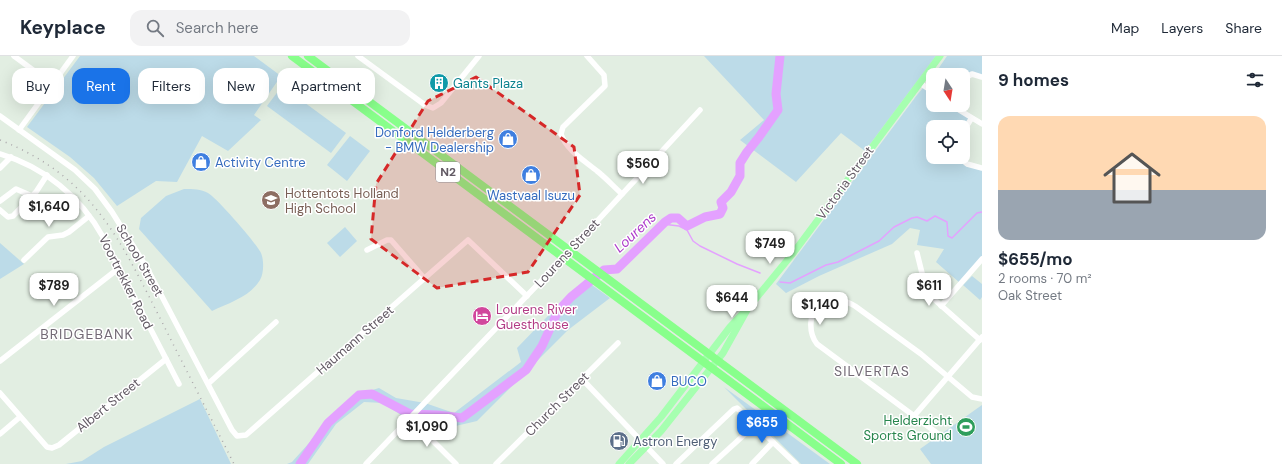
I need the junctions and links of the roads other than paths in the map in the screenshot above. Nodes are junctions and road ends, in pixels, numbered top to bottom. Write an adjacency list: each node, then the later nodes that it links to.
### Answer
1 (14, 56): 9 (street)
2 (73, 56): 10 (street)
3 (292, 56): 36 (highway, N2)
4 (308, 56): 34 (highway, N2)
5 (358, 56): 6 (street)
6 (479, 56)
7 (587, 56): 28 (street)
8 (940, 56): 13 (main road, Victoria Street)
9 (30, 68)
10 (64, 68)
11 (970, 75): 12 (street)
12 (982, 77)
13 (920, 83): 14 (street); 43 (main road, Victoria Street)
14 (926, 87)
15 (38, 104): 21 (street)
16 (700, 110): 28 (street, Lourens Street)
17 (962, 112): 19 (street)
18 (0, 116): 21 (street, School Street)
19 (971, 118): 20 (street)
20 (982, 124)
21 (19, 130): 54 (street, School Street)
22 (0, 154): 23 (street, Voortrekker Road)
23 (11, 157): 25 (street); 27 (street, Voortrekker Road)
24 (967, 164): 26 (street)
25 (0, 168)
26 (982, 168)
27 (47, 175): 29 (street); 32 (street, Voortrekker Road)
28 (622, 194): 34 (street, Lourens Street)
29 (32, 196): 30 (street); 31 (street)
30 (0, 201)
31 (0, 210)
32 (89, 216): 38 (street); 39 (street, Voortrekker Road)
33 (366, 250): 40 (street)
34 (571, 250): 36 (street, Lourens Street); 47 (highway, N2)
35 (917, 253): 42 (street)
36 (563, 258): 41 (street, Lourens Street); 51 (highway, N2)
37 (982, 259): 42 (street)
38 (24, 260)
39 (119, 268): 48 (street, Voortrekker Road); 50 (street)
40 (425, 279): 41 (street, Haumann Street); 64 (street, Haumann Street)
41 (527, 296): 60 (street, Lourens Street)
42 (942, 306): 45 (street)
43 (748, 308): 47 (main road, Victoria Street); 49 (main road, Victoria Street)
44 (276, 322): 54 (street)
45 (981, 338): 52 (street)
46 (618, 343): 53 (street, Church Street)
47 (709, 355): 49 (highway, N2); 51 (main road, Victoria Street)
48 (166, 359): 55 (street, Voortrekker Road); 59 (street, Albert Street)
49 (716, 360): 51 (main road, Victoria Street); 79 (highway, N2)
50 (0, 361)
51 (707, 365): 65 (main road, Victoria Street); 67 (main road, Victoria Street); 78 (highway, N2)
52 (948, 376): 57 (street); 58 (street); 58 (street)
53 (582, 379): 65 (street); 70 (street, Church Street)
54 (209, 383): 64 (street, School Street)
55 (178, 384)
56 (0, 393): 59 (street)
57 (981, 399)
58 (914, 416): 62 (street)
59 (20, 417): 63 (street)
60 (412, 417): 68 (street, Lourens Street); 69 (street)
61 (755, 424): 66 (street); 74 (street); 75 (street)
62 (937, 433)
63 (0, 434)
64 (240, 437)
65 (640, 440): 67 (street); 71 (main road, Victoria Street)
66 (773, 442): 76 (street); 77 (street)
67 (646, 447): 72 (main road, Victoria Street); 73 (street)
68 (366, 464)
69 (456, 464)
70 (496, 464)
71 (619, 464)
72 (629, 464)
73 (663, 464)
74 (676, 464)
75 (712, 464)
76 (752, 464)
77 (796, 464)
78 (841, 464)
79 (857, 464)

